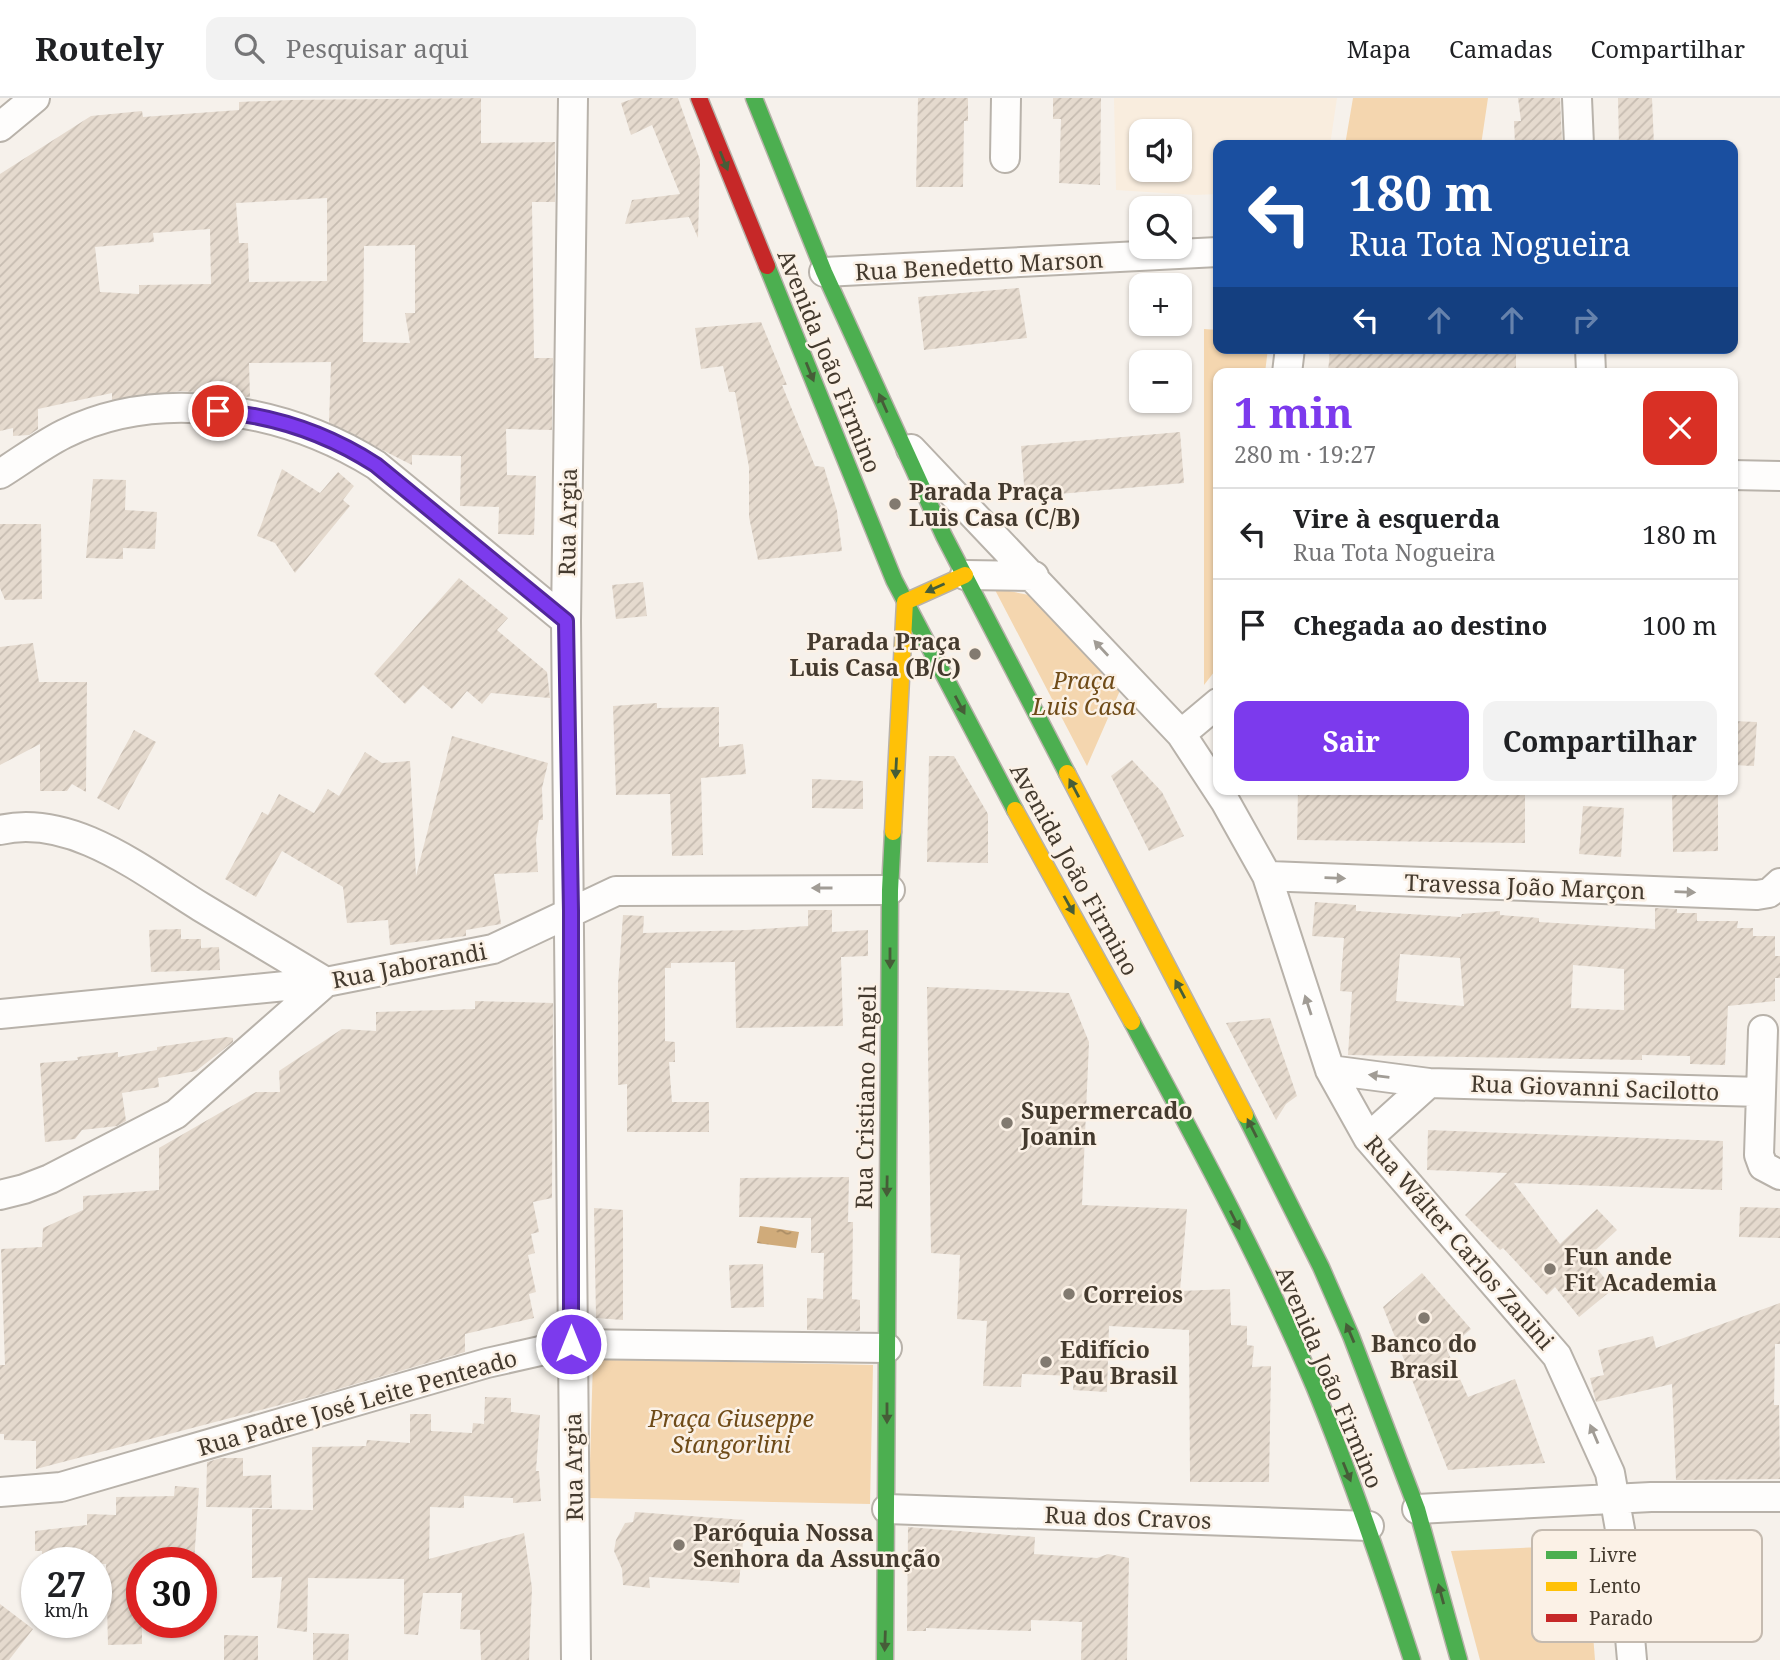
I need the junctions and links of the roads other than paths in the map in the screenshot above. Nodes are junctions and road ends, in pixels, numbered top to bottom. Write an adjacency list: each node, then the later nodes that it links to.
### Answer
1 (35, 98): 7 (street)
2 (573, 98): 19 (street, Rua Argia)
3 (699, 98): 18 (main road, Avenida João Firmino, one-way to 18)
4 (754, 98): 11 (main road, Avenida João Firmino)
5 (1006, 98): 9 (street)
6 (1577, 98): 8 (street)
7 (0, 127)
8 (1579, 140)
9 (1005, 158)
10 (1213, 253): 11 (street, Rua Benedetto Marson)
11 (824, 272): 12 (main road, Avenida João Firmino, one-way to 11)
12 (897, 435): 16 (main road, Avenida João Firmino); 17 (street, Rua Wálter Carlos Zanini)
13 (0, 474): 19 (street)
14 (1738, 475): 15 (street)
15 (1780, 476)
16 (965, 575): 17 (street); 18 (main road, one-way to 18); 44 (main road, Avenida João Firmino, one-way to 16)
17 (1034, 576): 21 (street, Rua Wálter Carlos Zanini, one-way to 17)
18 (905, 602): 27 (main road, Rua Cristiano Angeli, one-way to 27); 45 (main road, Avenida João Firmino, one-way to 45)
19 (566, 621): 28 (street, Rua Argia)
20 (1213, 707): 21 (street)
21 (1181, 734): 22 (street, Rua Wálter Carlos Zanini)
22 (1213, 777)
23 (1226, 795): 25 (street, Rua Wálter Carlos Zanini)
24 (0, 830): 29 (street)
25 (1267, 876): 26 (street, Travessa João Marçon, one-way to 26); 32 (street, Rua Wálter Carlos Zanini, one-way to 25)
26 (1780, 884)
27 (890, 890): 28 (street, Rua Jaborandi, one-way to 28); 39 (main road, Rua Cristiano Angeli, one-way to 39)
28 (571, 911): 29 (street, Rua Jaborandi); 38 (street, Rua Argia)
29 (326, 982): 30 (street, Rua Jaborandi); 37 (street)
30 (0, 1014)
31 (1763, 1030): 34 (street)
32 (1330, 1070): 33 (street, Rua Giovanni Sacilotto, one-way to 32); 35 (street, Rua Wálter Carlos Zanini)
33 (1429, 1083): 34 (street, Rua Giovanni Sacilotto); 35 (street)
34 (1761, 1092): 36 (street)
35 (1368, 1138): 42 (street, Rua Wálter Carlos Zanini, one-way to 35)
36 (1780, 1175)
37 (0, 1195)
38 (571, 1344): 39 (street, Rua Padre José Leite Penteado); 40 (street, Rua Padre José Leite Penteado); 48 (street, Rua Argia)
39 (887, 1348): 43 (main road, Rua Cristiano Angeli, one-way to 43)
40 (0, 1492)
41 (1780, 1497): 42 (street)
42 (1615, 1499): 44 (street); 46 (street, Rua Wálter Carlos Zanini)
43 (887, 1509): 45 (street, Rua dos Cravos); 49 (main road, Rua Cristiano Angeli, one-way to 49)
44 (1418, 1509): 51 (main road, Avenida João Firmino, one-way to 44)
45 (1368, 1525): 50 (main road, Avenida João Firmino)
46 (1618, 1530)
47 (1630, 1642): 52 (street, Rua Wálter Carlos Zanini)
48 (576, 1660)
49 (884, 1660)
50 (1412, 1660)
51 (1459, 1660)
52 (1632, 1660)

